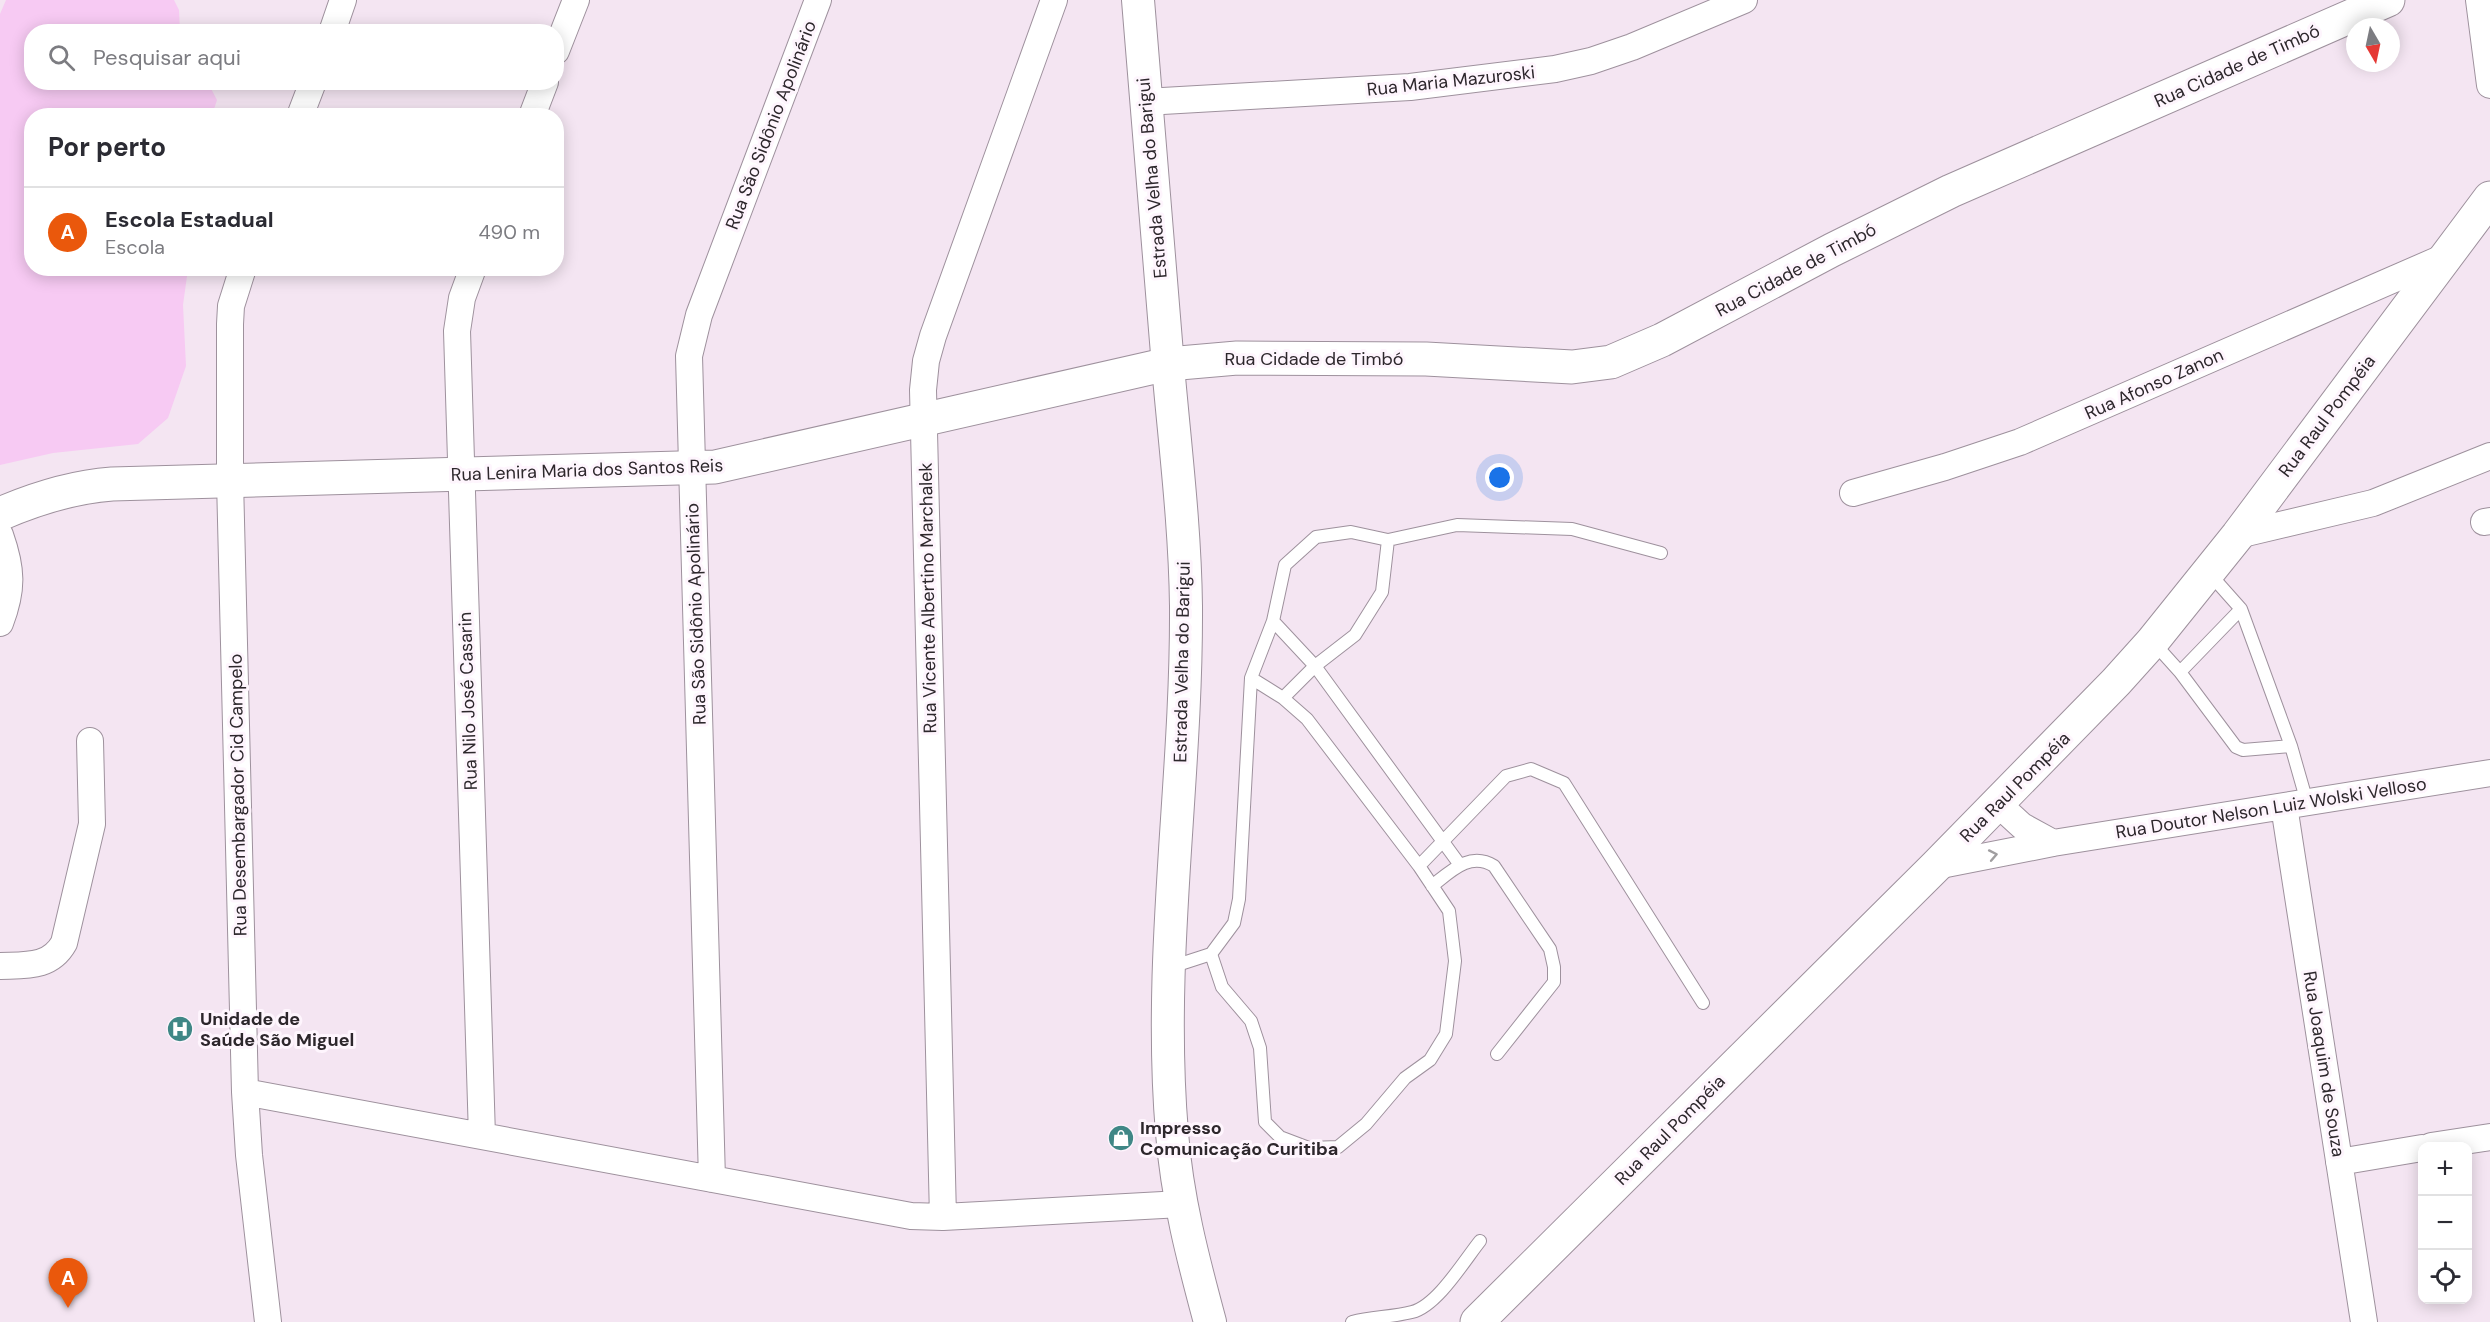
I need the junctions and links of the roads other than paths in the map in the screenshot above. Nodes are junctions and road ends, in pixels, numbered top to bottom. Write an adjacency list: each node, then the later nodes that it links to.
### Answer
1 (344, 0): 9 (street)
2 (576, 0): 10 (street)
3 (818, 0): 24 (street, Rua São Sidônio Apolinário)
4 (1054, 0): 22 (street, Rua Vicente Albertino Marchalek)
5 (1138, 0): 14 (street, Estrada Velha do Barigui)
6 (1744, 0): 14 (street, Rua Maria Mazuroski)
7 (2388, 0): 21 (main road, Rua Cidade de Timbó)
8 (2479, 0): 11 (street)
9 (335, 24)
10 (564, 31)
11 (2490, 84)
12 (310, 90): 15 (street)
13 (542, 90): 16 (street)
14 (1145, 102): 21 (street, Estrada Velha do Barigui)
15 (303, 108)
16 (535, 108)
17 (2490, 198): 18 (main road, Rua Raul Pompéia)
18 (2447, 256): 27 (street, Rua Afonso Zanon); 30 (main road, Rua Raul Pompéia)
19 (240, 276): 26 (street, Rua Desembargador Cid Campelo)
20 (470, 276): 25 (street, Rua Nilo José Casarin)
21 (1168, 364): 22 (main road, Rua Lenira Maria dos Santos Reis); 55 (street, Estrada Velha do Barigui)
22 (923, 421): 24 (main road, Rua Lenira Maria dos Santos Reis); 66 (street, Rua Vicente Albertino Marchalek)
23 (2490, 456): 30 (street)
24 (692, 468): 25 (main road, Rua Lenira Maria dos Santos Reis); 64 (street, Rua São Sidônio Apolinário)
25 (461, 475): 26 (main road, Rua Lenira Maria dos Santos Reis); 59 (street, Rua Nilo José Casarin)
26 (230, 480): 28 (main road, Rua Lenira Maria dos Santos Reis); 58 (street, Rua Desembargador Cid Campelo)
27 (1853, 493)
28 (0, 514)
29 (0, 535): 36 (street)
30 (2238, 535): 33 (main road, Rua Raul Pompéia)
31 (1388, 540): 32 (lane); 35 (lane); 38 (lane)
32 (1661, 553)
33 (2209, 573): 34 (lane); 37 (main road, Rua Raul Pompéia)
34 (2241, 609): 39 (lane); 43 (lane)
35 (1273, 621): 38 (lane); 40 (lane)
36 (0, 623)
37 (2152, 642): 39 (lane); 45 (main road, Rua Raul Pompéia)
38 (1316, 666): 41 (lane); 47 (lane)
39 (2180, 672): 43 (lane)
40 (1251, 678): 41 (lane); 53 (lane)
41 (1283, 698): 50 (lane)
42 (90, 741): 54 (street)
43 (2291, 746): 46 (lane)
44 (2490, 773): 46 (street, Rua Doutor Nelson Luiz Wolski Velloso)
45 (1998, 804): 48 (street); 51 (main road, Rua Raul Pompéia)
46 (2295, 804): 48 (street, Rua Doutor Nelson Luiz Wolski Velloso); 63 (street, Rua Joaquim de Souza)
47 (1442, 842): 49 (lane); 50 (lane); 56 (lane)
48 (2053, 843): 51 (street, Rua Doutor Nelson Luiz Wolski Velloso, one-way to 48)
49 (1460, 865): 52 (lane); 57 (lane)
50 (1419, 866): 52 (lane)
51 (1936, 866): 71 (main road, Rua Raul Pompéia)
52 (1432, 886): 53 (lane)
53 (1211, 954): 55 (lane)
54 (0, 966)
55 (1170, 967): 65 (street, Estrada Velha do Barigui)
56 (1703, 1003)
57 (1497, 1054)
58 (245, 1092): 59 (street); 68 (street, Rua Desembargador Cid Campelo)
59 (482, 1136): 64 (street)
60 (2490, 1137): 61 (street)
61 (2457, 1142)
62 (2418, 1149): 63 (street)
63 (2339, 1162): 72 (street, Rua Joaquim de Souza)
64 (712, 1179): 66 (street)
65 (1181, 1204): 66 (street); 69 (street, Estrada Velha do Barigui)
66 (943, 1217)
67 (1480, 1241): 70 (lane)
68 (268, 1322)
69 (1210, 1322)
70 (1352, 1322)
71 (1477, 1322)
72 (2364, 1322)

